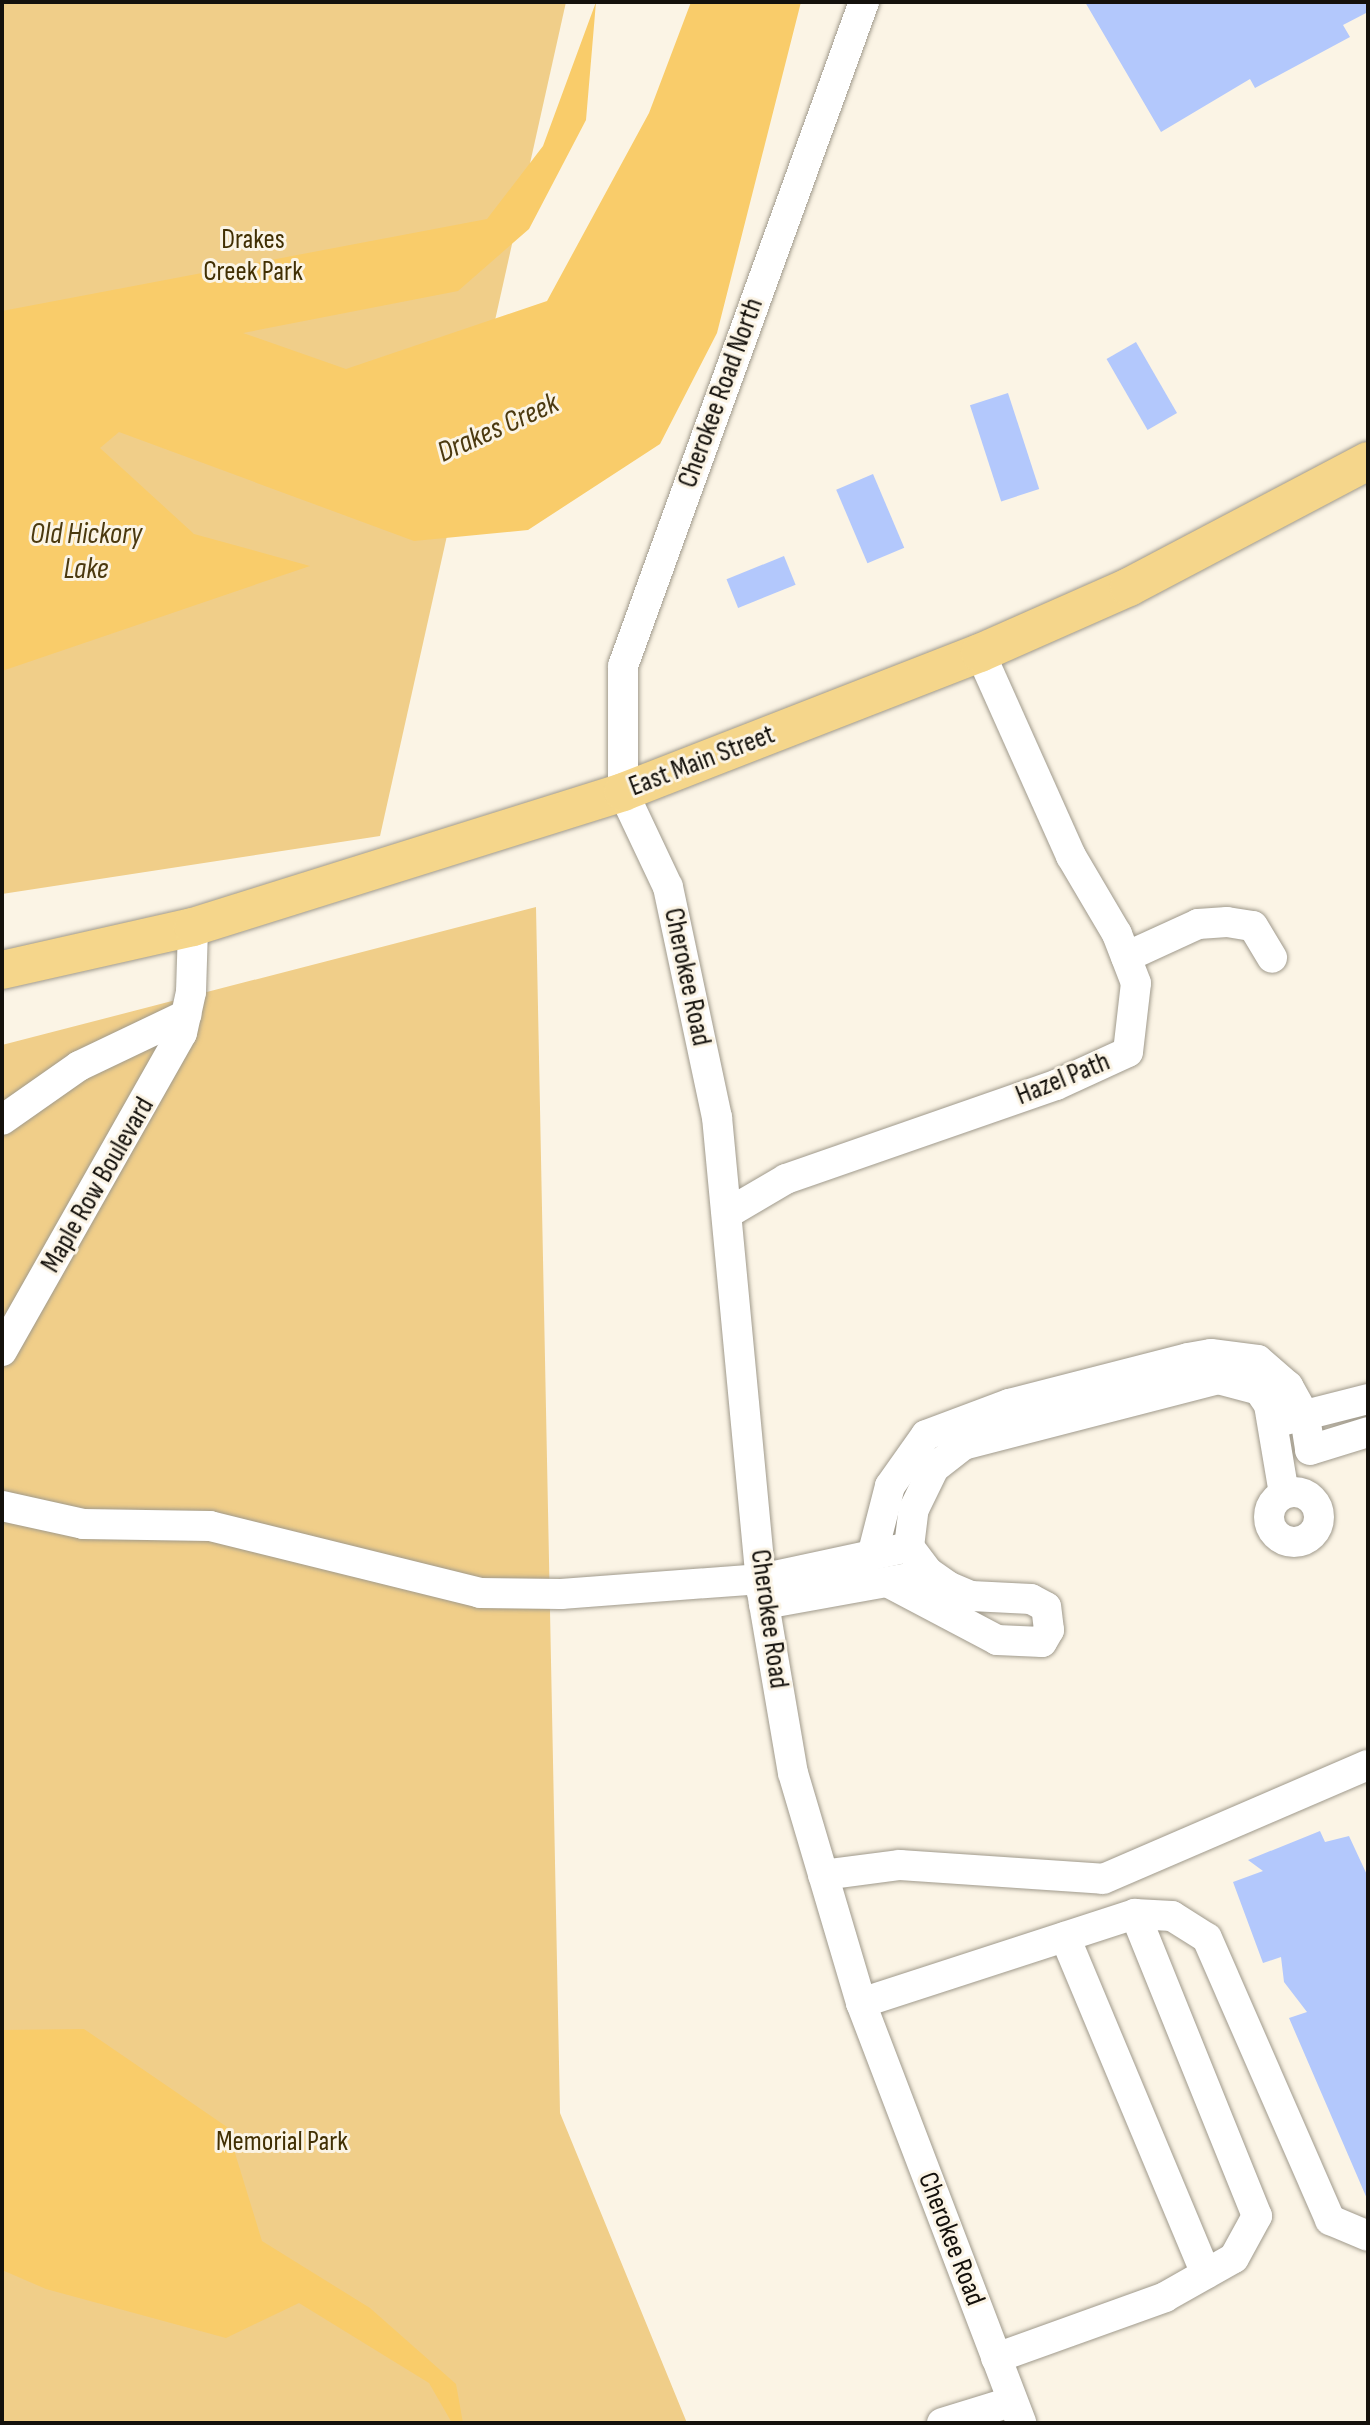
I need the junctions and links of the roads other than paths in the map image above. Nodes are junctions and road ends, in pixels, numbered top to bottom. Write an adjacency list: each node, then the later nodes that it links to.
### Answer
1 (864, 2): 4 (street, Cherokee Road North)
2 (1368, 461): 3 (main road, East Main Street)
3 (980, 653): 4 (main road, East Main Street); 6 (street, Hazel Path)
4 (623, 792): 5 (main road, East Main Street); 11 (street, Cherokee Road)
5 (193, 927): 8 (main road, East Main Street); 9 (street, Maple Row Boulevard)
6 (1126, 957): 7 (street); 11 (street, Hazel Path)
7 (1272, 958)
8 (2, 970)
9 (186, 1015): 10 (street); 12 (street, Maple Row Boulevard)
10 (2, 1120)
11 (728, 1213): 26 (street, Cherokee Road)
12 (2, 1351)
13 (1146, 1382): 15 (street); 16 (street); 18 (street)
14 (1368, 1399): 15 (street)
15 (1305, 1417): 16 (street); 19 (street)
16 (1275, 1422): 20 (street)
17 (1368, 1432): 19 (street)
18 (944, 1442): 22 (street); 23 (street)
19 (1310, 1450): 20 (street); 20 (street)
20 (1279, 1456)
21 (2, 1506): 26 (street)
22 (909, 1547): 23 (street); 24 (street)
23 (873, 1552): 26 (street)
24 (928, 1572): 25 (street); 25 (street)
25 (891, 1584): 26 (street)
26 (763, 1591): 28 (street, Cherokee Road)
27 (1368, 1765): 28 (street)
28 (823, 1875): 31 (street, Cherokee Road)
29 (1135, 1914): 30 (street); 32 (street); 33 (street)
30 (1065, 1937): 31 (street); 33 (street)
31 (861, 2003): 34 (street, Cherokee Road)
32 (1368, 2236)
33 (1206, 2274): 34 (street)
34 (996, 2358): 35 (street, Cherokee Road)
35 (1011, 2414): 36 (street)
36 (942, 2423)

